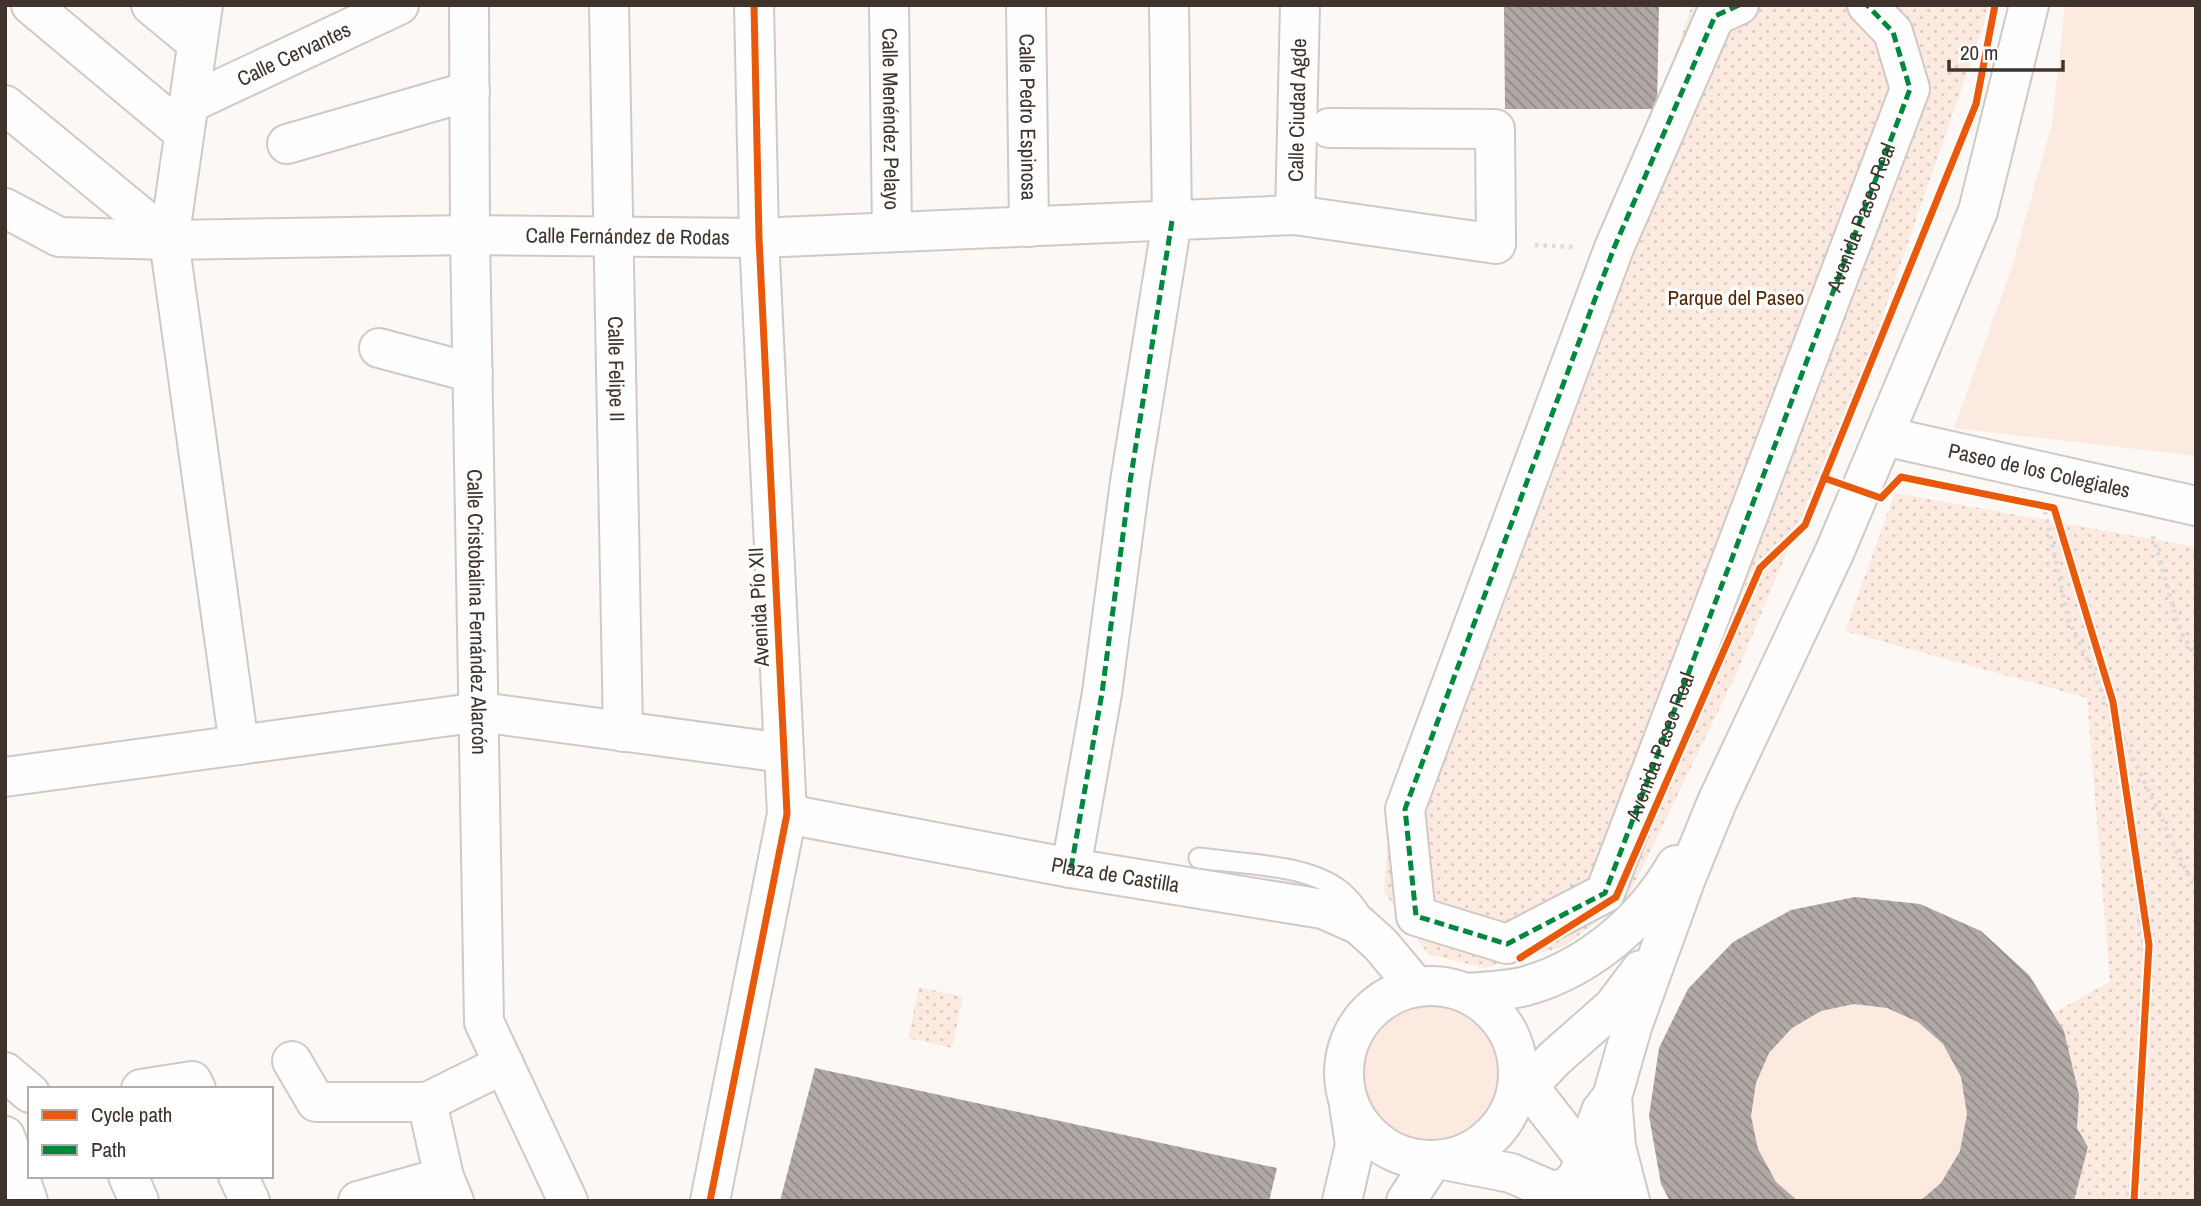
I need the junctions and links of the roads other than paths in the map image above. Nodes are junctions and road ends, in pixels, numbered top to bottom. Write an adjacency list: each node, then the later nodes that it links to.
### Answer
1 (31, 5): 18 (street)
2 (151, 5): 15 (street)
3 (203, 5): 15 (street)
4 (399, 5): 18 (street, Calle Cervantes)
5 (470, 5): 16 (street, Calle Cristobalina Fernández Alarcón)
6 (609, 5): 27 (street, Calle Felipe II)
7 (754, 5): 28 (street, Avenida Pío XII)
8 (889, 5): 25 (street, Calle Menéndez Pelayo)
9 (1026, 5): 24 (street, Calle Pedro Espinosa)
10 (1169, 5): 23 (street)
11 (1300, 5): 22 (street, Calle Ciudad Agde)
12 (1739, 5): 13 (street, Avenida Paseo Real)
13 (1867, 5)
14 (2029, 5): 32 (street)
15 (197, 43): 18 (street)
16 (470, 91): 20 (street); 26 (street, Calle Cristobalina Fernández Alarcón)
17 (5, 104): 29 (street)
18 (186, 119): 29 (street)
19 (1329, 128): 22 (street, Calle Fernández de Rodas)
20 (288, 144)
21 (5, 208): 29 (street, Calle Fernández de Rodas)
22 (1295, 215): 23 (street, Calle Fernández de Rodas)
23 (1172, 221): 24 (street, Calle Fernández de Rodas); 42 (street)
24 (1029, 227): 25 (street, Calle Fernández de Rodas)
25 (892, 232): 28 (street, Calle Fernández de Rodas)
26 (470, 235): 27 (street, Calle Fernández de Rodas); 29 (street, Calle Fernández de Rodas); 31 (street, Calle Cristobalina Fernández Alarcón)
27 (615, 237): 28 (street, Calle Fernández de Rodas); 35 (street, Calle Felipe II)
28 (759, 238): 37 (street, Avenida Pío XII)
29 (169, 240): 36 (street)
30 (379, 348): 31 (street)
31 (473, 373): 34 (street, Calle Cristobalina Fernández Alarcón)
32 (1884, 436): 33 (street, Paseo de los Colegiales); 39 (street)
33 (2196, 506)
34 (480, 712): 35 (street); 36 (street); 50 (street, Calle Cristobalina Fernández Alarcón)
35 (623, 732): 37 (street)
36 (239, 745): 38 (street)
37 (784, 752): 40 (street, Avenida Pío XII)
38 (5, 777)
39 (1717, 802): 43 (street); 45 (street)
40 (787, 814): 42 (street, Plaza de Castilla); 71 (street, Avenida Pío XII)
41 (1199, 858): 44 (lane)
42 (1071, 868): 44 (street, Plaza de Castilla)
43 (1673, 913): 48 (street); 56 (street)
44 (1381, 945): 46 (street, Plaza de Castilla)
45 (1555, 974): 47 (street); 48 (street)
46 (1416, 987): 47 (street); 58 (street)
47 (1467, 993): 54 (street)
48 (1606, 1014): 54 (street)
49 (292, 1061): 57 (street)
50 (504, 1064): 57 (street); 70 (street, Calle Cristobalina Fernández Alarcón)
51 (5, 1072): 55 (street)
52 (154, 1087): 53 (street)
53 (195, 1087)
54 (1520, 1087): 60 (street); 61 (street)
55 (28, 1091)
56 (1612, 1097): 60 (street); 75 (street)
57 (427, 1102): 64 (street)
58 (1348, 1103): 61 (street); 72 (street)
59 (5, 1136): 66 (street)
60 (1585, 1159): 65 (street); 74 (street)
61 (1438, 1161): 65 (street); 73 (street)
62 (129, 1178): 67 (street)
63 (239, 1178): 68 (street)
64 (449, 1189): 69 (street)
65 (1565, 1196)
66 (28, 1201)
67 (139, 1201)
68 (250, 1201)
69 (358, 1201)
70 (568, 1201)
71 (710, 1201)
72 (1342, 1201)
73 (1406, 1201)
74 (1618, 1201)
75 (1630, 1201)

